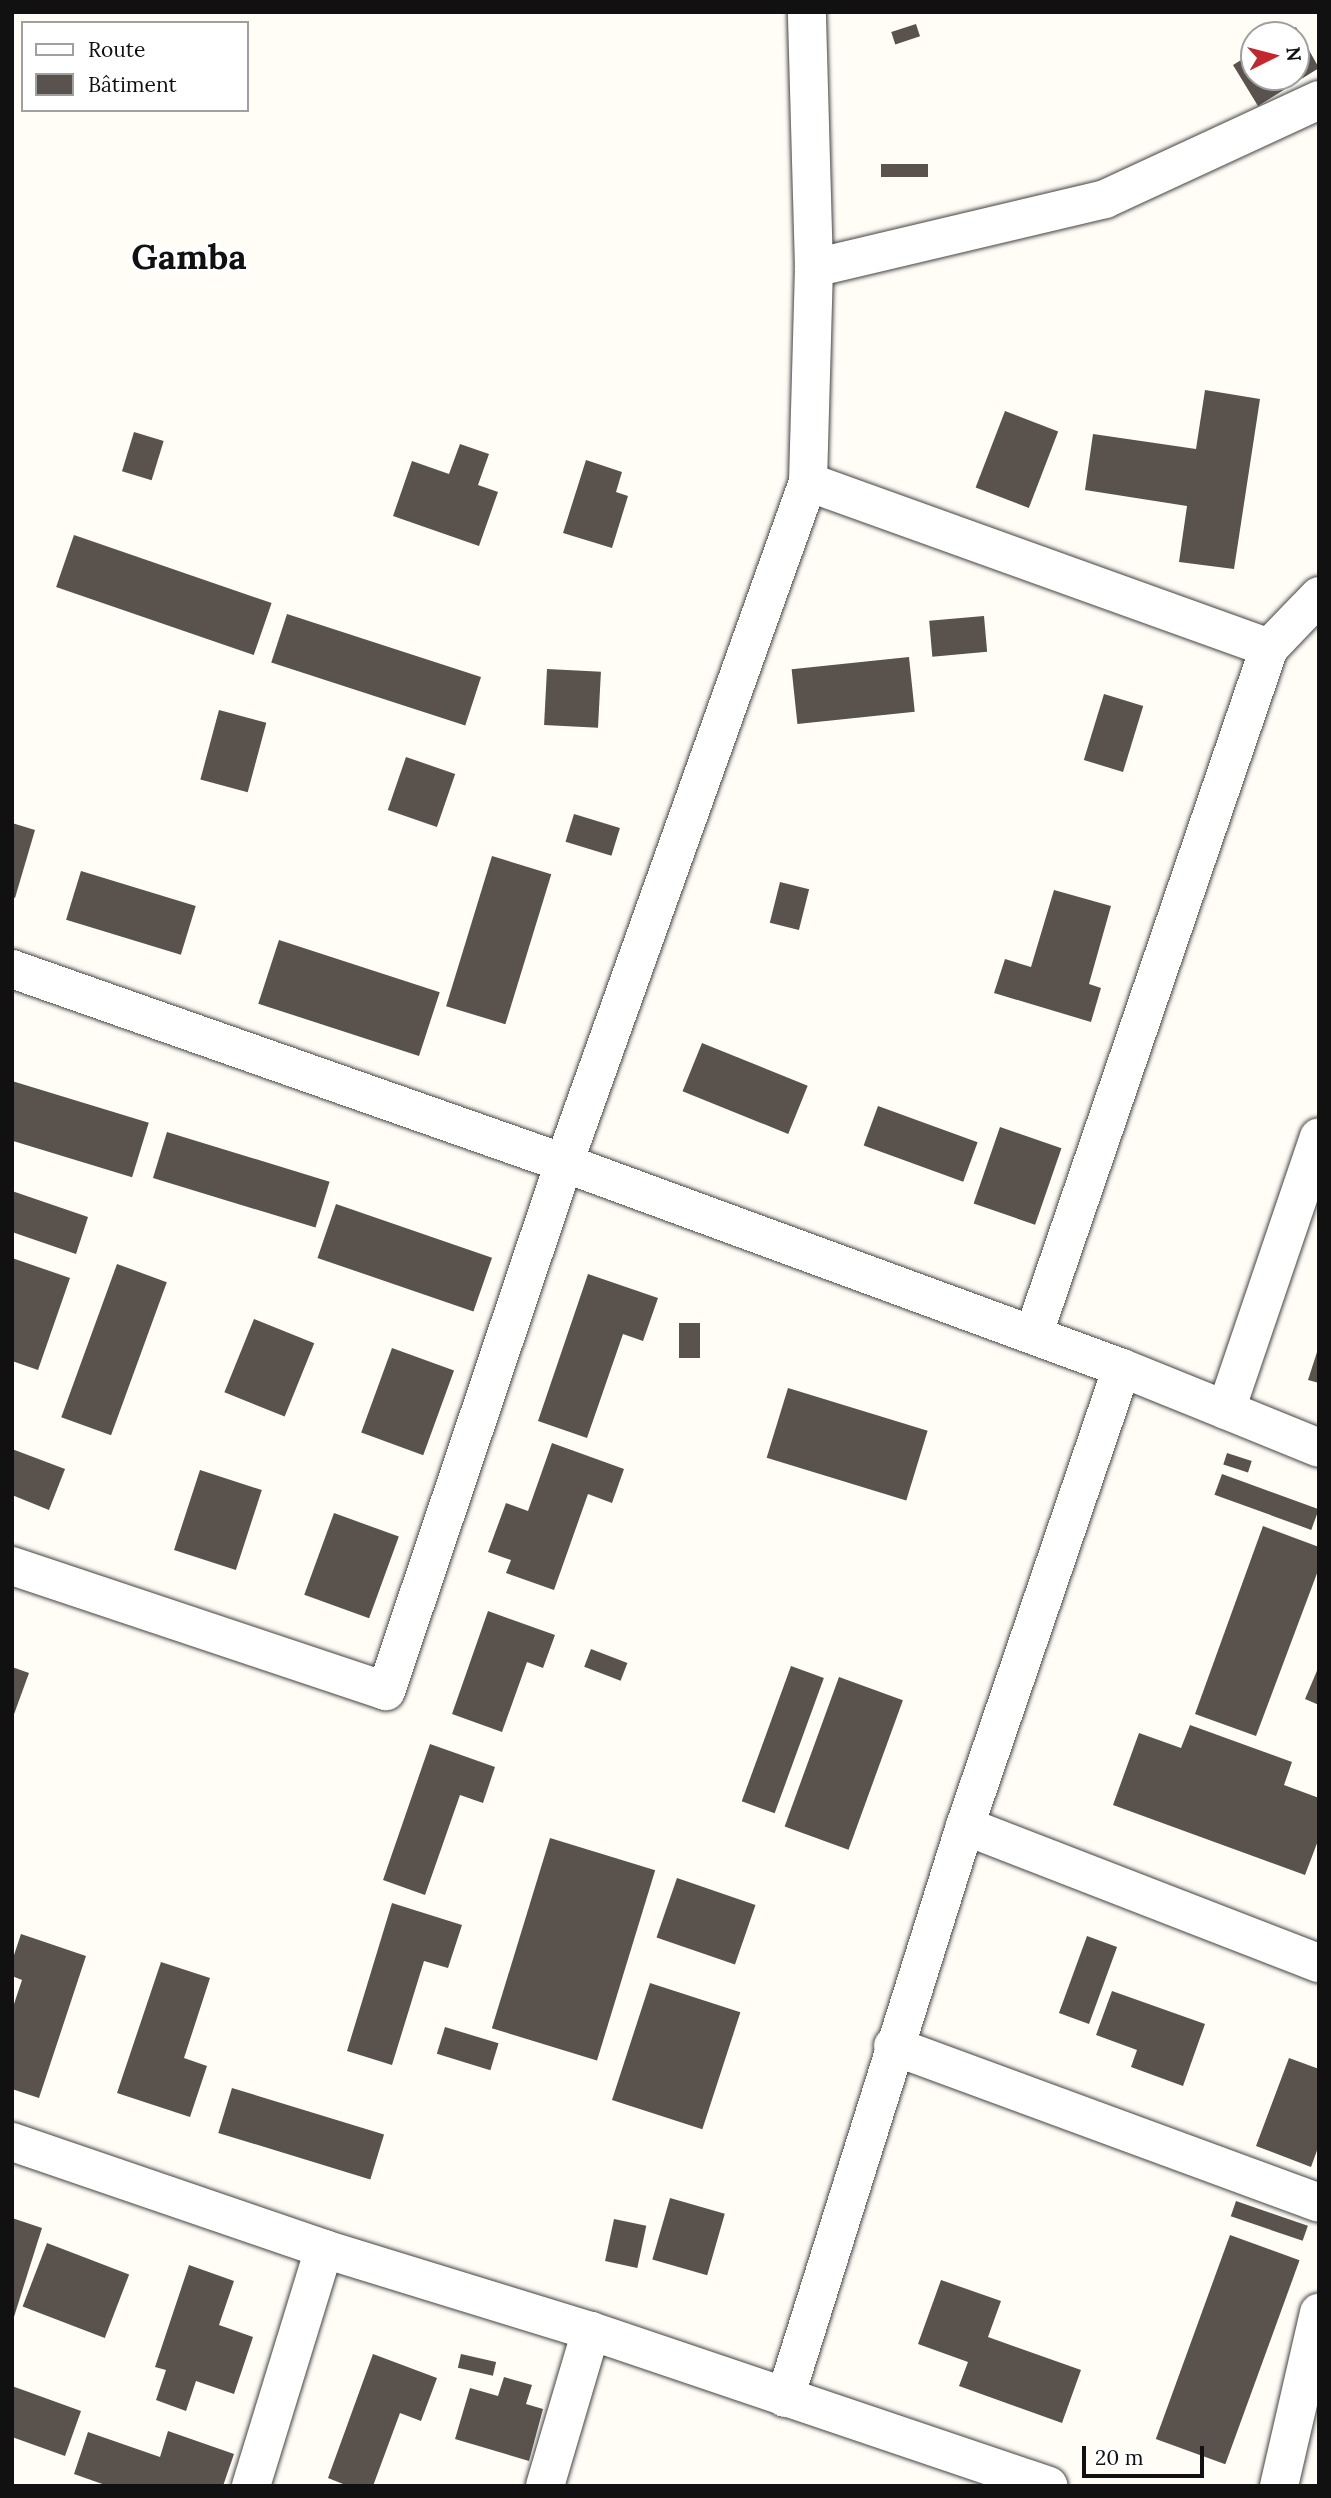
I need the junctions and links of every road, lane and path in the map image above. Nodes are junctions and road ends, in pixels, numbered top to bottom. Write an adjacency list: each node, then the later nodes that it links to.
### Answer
1 (807, 12): 3 (street)
2 (1319, 100): 3 (street)
3 (814, 268): 4 (street)
4 (808, 482): 6 (street); 9 (street)
5 (1319, 596): 6 (street)
6 (1269, 648): 10 (street)
7 (12, 969): 9 (street)
8 (1319, 1137): 12 (street)
9 (565, 1163): 10 (street); 14 (street)
10 (1034, 1333): 11 (street)
11 (1122, 1368): 12 (street); 15 (street)
12 (1226, 1410): 13 (street)
13 (1319, 1448)
14 (12, 1566)
15 (965, 1826): 16 (street); 17 (street)
16 (1319, 1963)
17 (893, 2046): 19 (street); 23 (street)
18 (12, 2142): 20 (street)
19 (1319, 2203)
20 (324, 2249): 22 (street); 24 (street)
21 (1319, 2313): 27 (street)
22 (592, 2331): 23 (street); 25 (street)
23 (785, 2398): 26 (street)
24 (251, 2486)
25 (545, 2486)
26 (1048, 2486)
27 (1279, 2486)

